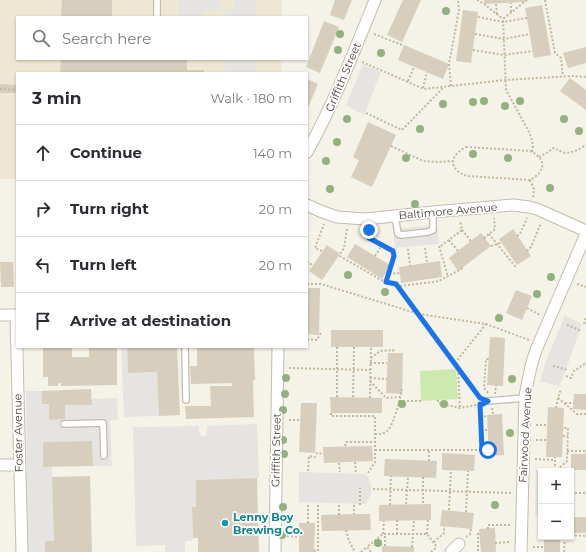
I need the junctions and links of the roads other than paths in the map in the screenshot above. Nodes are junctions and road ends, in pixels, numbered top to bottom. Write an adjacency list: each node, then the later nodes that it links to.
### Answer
1 (157, 0): 3 (lane)
2 (375, 0): 4 (street, Griffith Street)
3 (157, 16)
4 (308, 150)
5 (308, 205): 7 (street, Baltimore Avenue)
6 (433, 212): 7 (street, Baltimore Avenue); 7 (lane); 8 (street, Baltimore Avenue)
7 (395, 216)
8 (586, 231)
9 (586, 234): 15 (street, Fairwood Avenue)
10 (0, 315): 11 (street)
11 (16, 315)
12 (17, 348): 21 (street, Foster Avenue)
13 (185, 348): 16 (lane)
14 (278, 348): 23 (street, Griffith Street)
15 (525, 398): 17 (lane); 24 (street, Fairwood Avenue)
16 (186, 400)
17 (488, 401)
18 (64, 424): 19 (lane)
19 (104, 456)
20 (0, 465): 21 (street)
21 (19, 465): 22 (street, Foster Avenue)
22 (22, 552)
23 (275, 552)
24 (521, 552)

